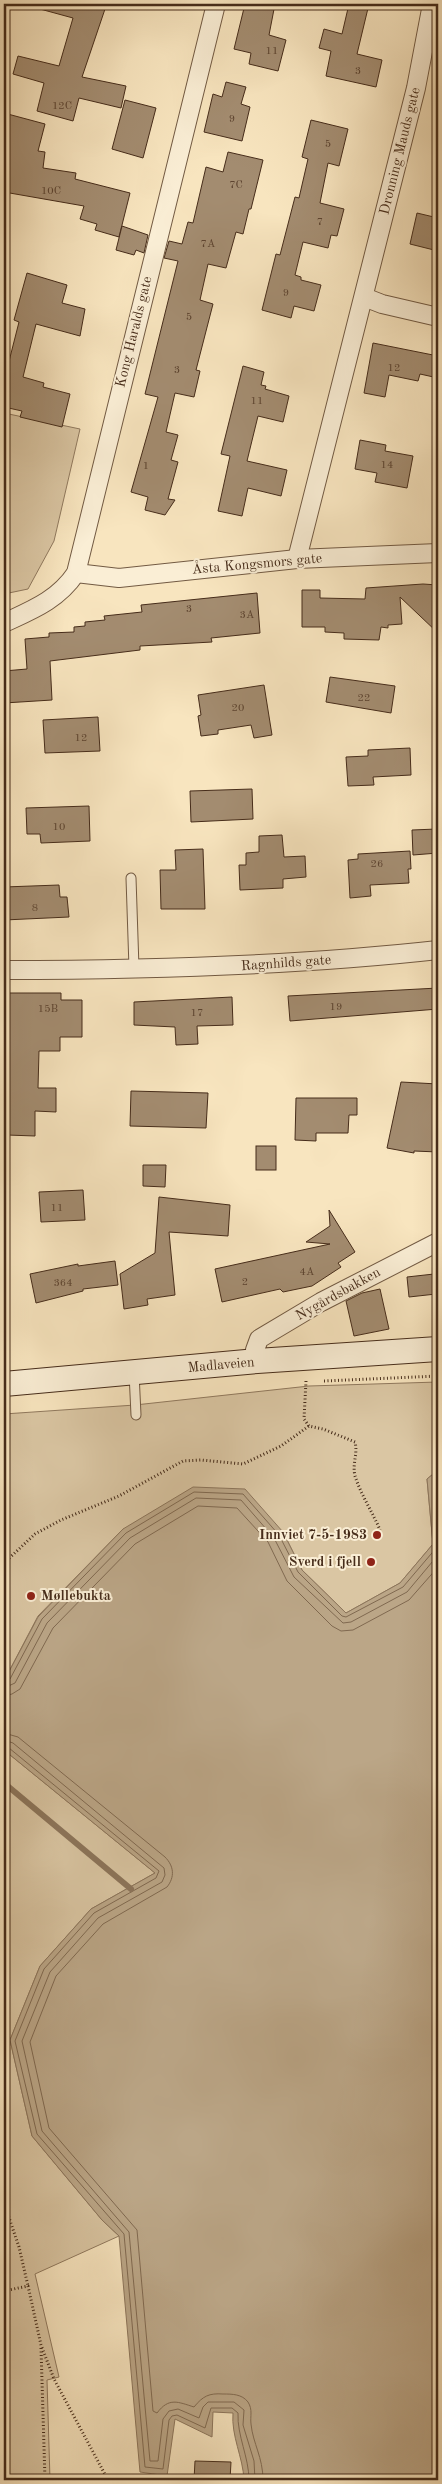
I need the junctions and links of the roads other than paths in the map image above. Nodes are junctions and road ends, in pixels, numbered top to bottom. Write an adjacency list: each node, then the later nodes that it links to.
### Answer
1 (216, 4): 7 (street, Kong Haralds gate)
2 (432, 4): 3 (street, Dronning Mauds gate)
3 (364, 297): 4 (street); 6 (street, Dronning Mauds gate)
4 (438, 317)
5 (438, 553): 6 (street, Åsta Kongsmors gate)
6 (297, 559): 7 (street, Åsta Kongsmors gate)
7 (76, 573): 8 (street, Kong Haralds gate)
8 (4, 623)
9 (131, 878): 11 (lane)
10 (438, 950): 11 (street, Ragnhilds gate)
11 (134, 968): 12 (street, Ragnhilds gate)
12 (4, 970)
13 (438, 1242): 15 (street, Nygårdsbakken)
14 (438, 1349): 15 (main road, Madlaveien)
15 (257, 1361): 16 (main road, Madlaveien)
16 (134, 1373): 17 (main road, Madlaveien); 18 (lane)
17 (4, 1384)
18 (136, 1415)

